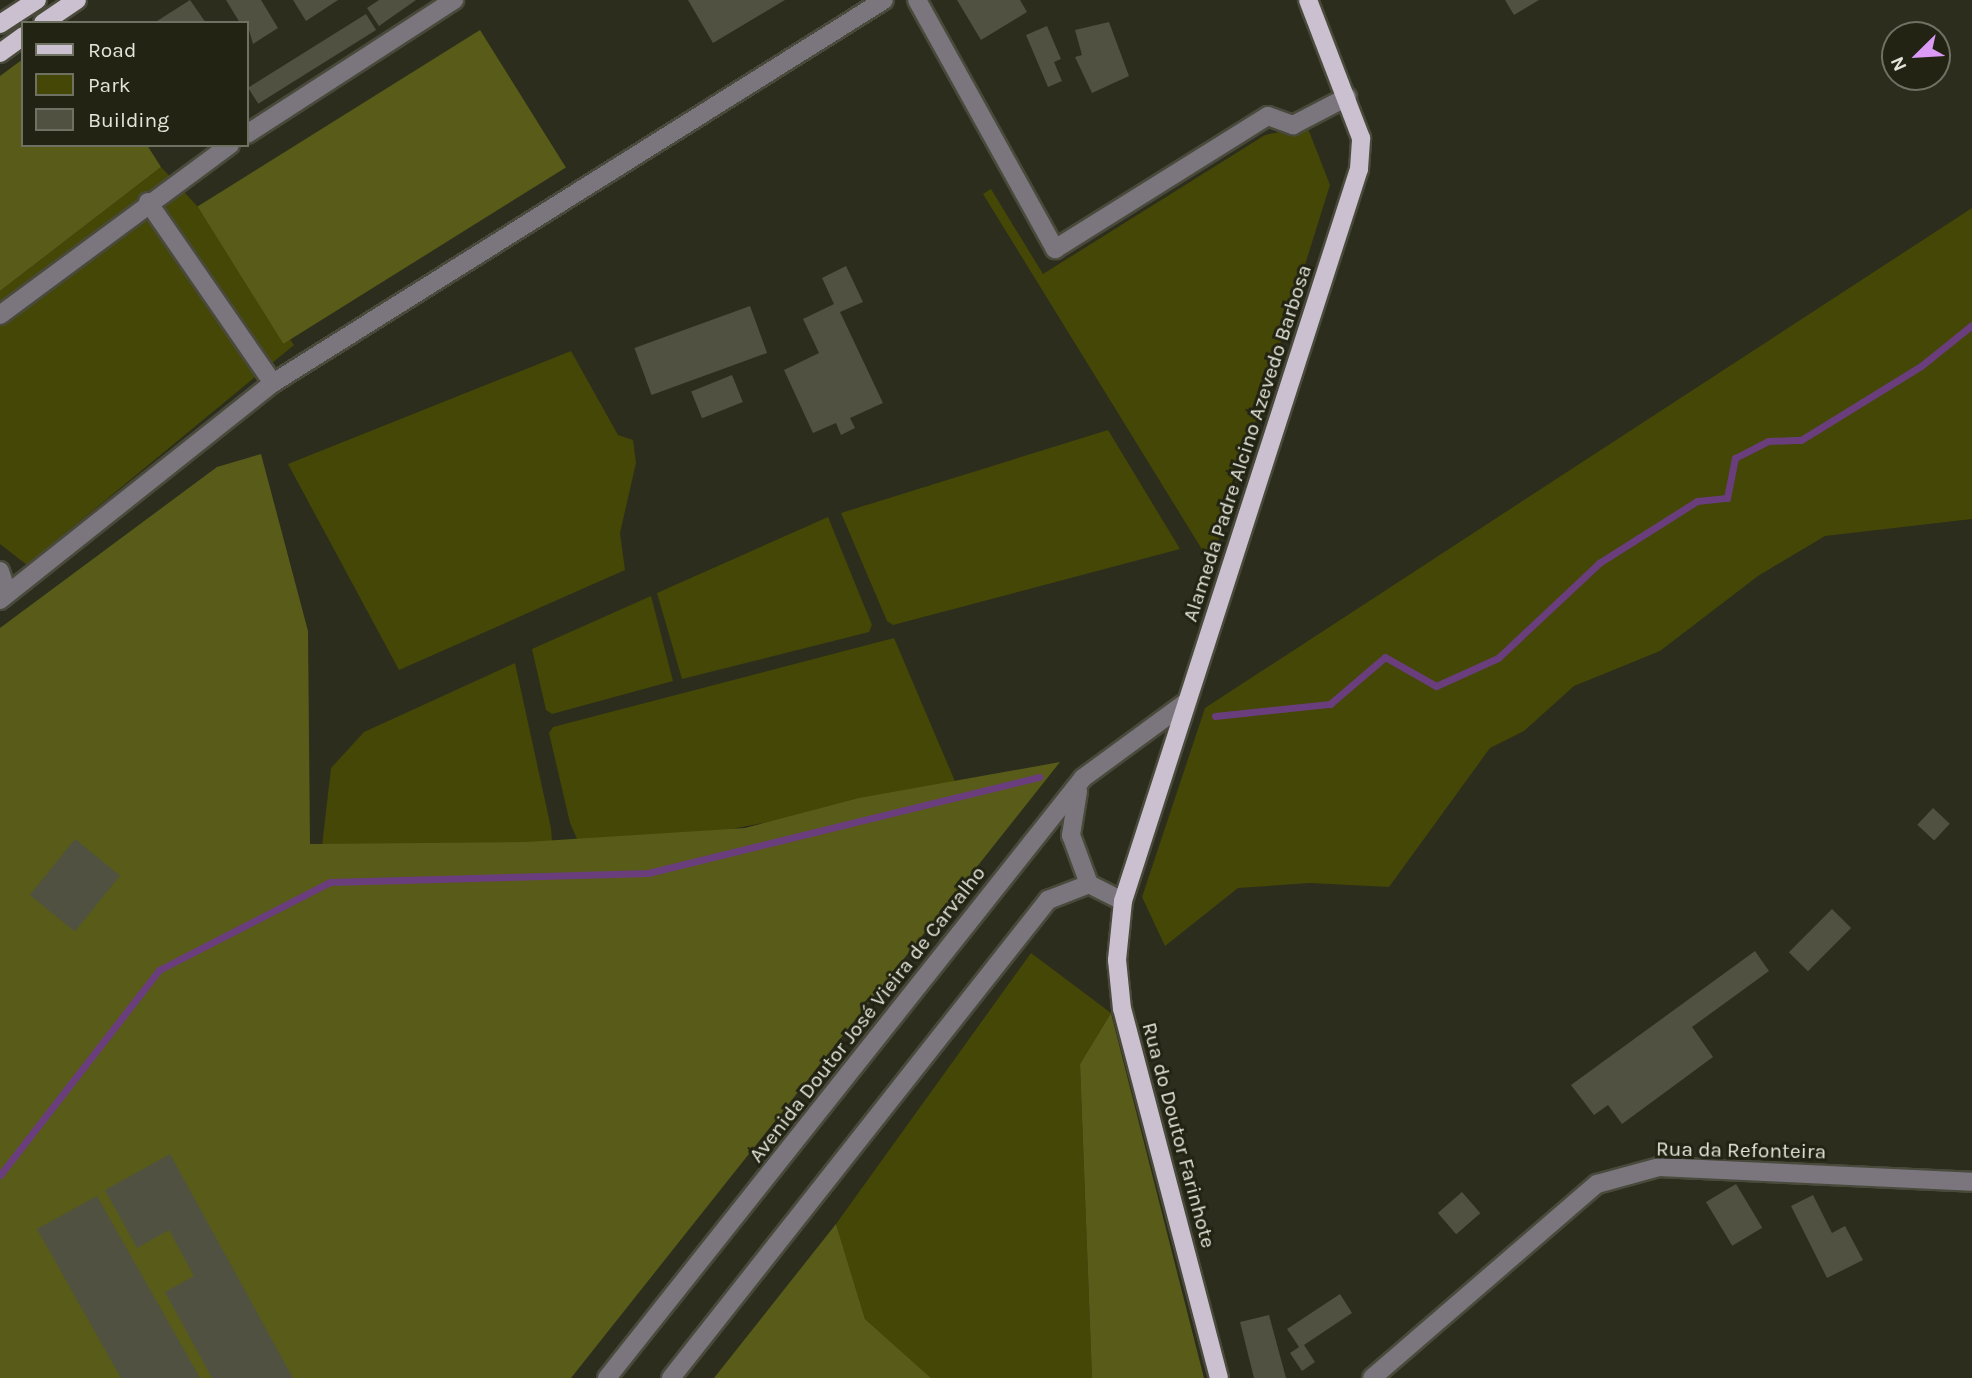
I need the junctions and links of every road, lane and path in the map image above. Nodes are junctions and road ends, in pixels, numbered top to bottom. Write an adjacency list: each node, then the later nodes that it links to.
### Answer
1 (37, 0): 8 (main road)
2 (77, 0): 7 (main road)
3 (453, 0): 12 (street)
4 (884, 0): 16 (street)
5 (917, 0): 11 (street)
6 (1308, 0): 11 (main road, Alameda Padre Alcino Azevedo Barbosa)
7 (46, 21)
8 (0, 24)
9 (21, 37): 10 (main road)
10 (0, 53)
11 (1347, 97): 19 (main road, Alameda Padre Alcino Azevedo Barbosa)
12 (248, 133)
13 (227, 147): 14 (street)
14 (148, 202): 15 (street); 16 (street)
15 (0, 315)
16 (273, 383): 18 (street)
17 (0, 571): 18 (street)
18 (2, 595)
19 (1185, 703): 20 (street, Avenida Doutor José Vieira de Carvalho); 22 (main road, Alameda Padre Alcino Azevedo Barbosa)
20 (1083, 778): 21 (street); 24 (street, Avenida Doutor José Vieira de Carvalho)
21 (1089, 884): 22 (street); 25 (street)
22 (1123, 901): 26 (main road, Rua do Doutor Farinhote)
23 (1972, 1182): 27 (street, Rua da Refonteira)
24 (607, 1378)
25 (671, 1378)
26 (1219, 1378)
27 (1372, 1378)

